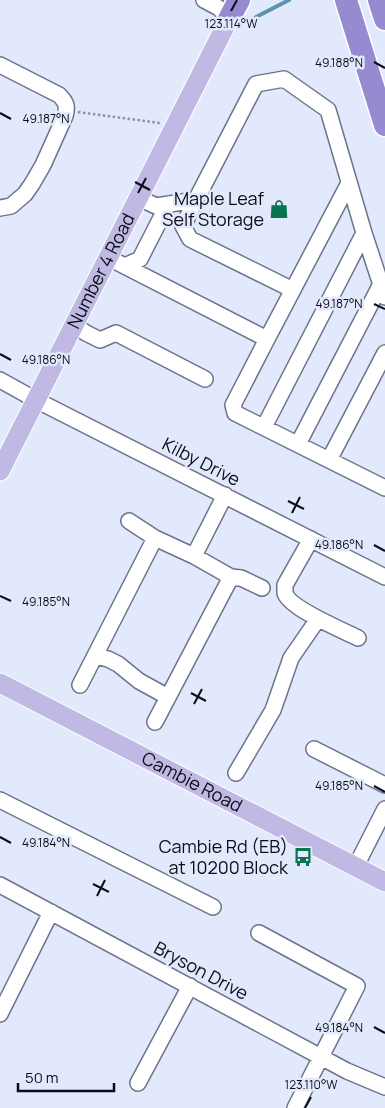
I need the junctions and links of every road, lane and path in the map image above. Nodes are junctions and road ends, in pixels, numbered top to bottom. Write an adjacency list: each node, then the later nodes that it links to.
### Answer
1 (204, 0): 4 (street)
2 (346, 0): 9 (highway)
3 (379, 0): 5 (highway)
4 (234, 10): 11 (main road, Number 4 Road)
5 (385, 19)
6 (0, 65): 7 (street)
7 (67, 111): 8 (path); 14 (street)
8 (162, 123)
9 (385, 126)
10 (349, 183): 12 (street); 15 (street); 17 (street)
11 (139, 198): 13 (street); 16 (main road, Number 4 Road)
12 (196, 200): 13 (street); 17 (street)
13 (168, 204): 16 (street)
14 (0, 208)
15 (364, 233): 18 (street); 25 (street)
16 (117, 262): 19 (main road, Number 4 Road); 20 (street)
17 (293, 290): 20 (street)
18 (383, 291): 26 (street)
19 (74, 325): 22 (street); 24 (main road, Number 4 Road)
20 (267, 339): 25 (street)
21 (385, 352): 27 (street)
22 (206, 379)
23 (0, 380): 24 (street, Kilby Drive)
24 (36, 400): 28 (main road, Number 4 Road); 30 (street, Kilby Drive)
25 (264, 427): 26 (street)
26 (298, 444): 27 (street)
27 (329, 460): 29 (street)
28 (0, 470)
29 (385, 488)
30 (225, 495): 33 (street, Kilby Drive); 34 (street)
31 (129, 521): 32 (street)
32 (155, 538): 34 (street); 40 (street)
33 (311, 539): 36 (street, Kilby Drive); 38 (street)
34 (194, 556): 35 (street)
35 (231, 577): 37 (street); 43 (street)
36 (385, 577)
37 (262, 588)
38 (318, 619): 39 (street); 46 (street)
39 (358, 638)
40 (95, 656): 42 (street); 43 (street)
41 (0, 683): 50 (main road, Cambie Road)
42 (80, 685)
43 (168, 697): 44 (street)
44 (155, 722)
45 (314, 749): 47 (street)
46 (236, 773)
47 (385, 785)
48 (0, 800): 53 (street)
49 (385, 809): 50 (street)
50 (356, 866): 51 (main road, Cambie Road)
51 (385, 882)
52 (0, 885): 54 (street, Bryson Drive)
53 (213, 907)
54 (51, 912): 56 (street, Bryson Drive); 57 (street)
55 (259, 933): 58 (street)
56 (190, 986): 58 (street, Bryson Drive); 59 (street)
57 (0, 1014)
58 (321, 1056): 60 (street, Bryson Drive); 61 (street)
59 (138, 1083)
60 (385, 1087)
61 (295, 1108)

